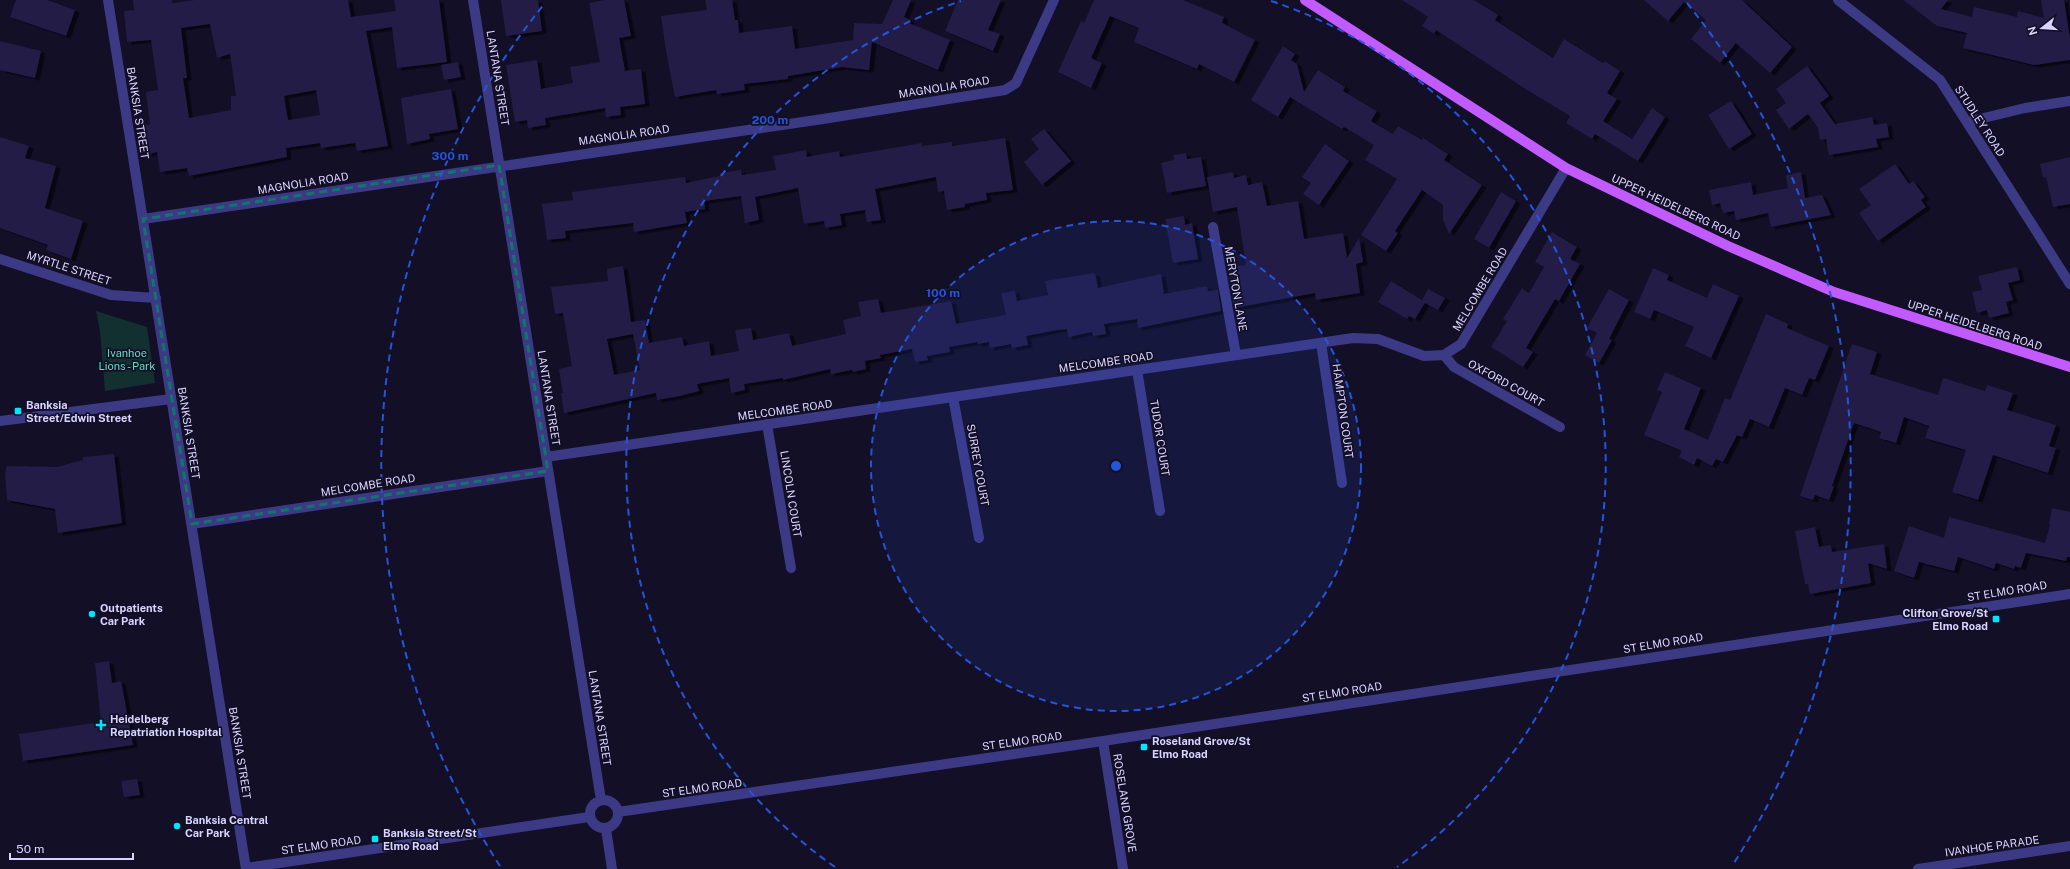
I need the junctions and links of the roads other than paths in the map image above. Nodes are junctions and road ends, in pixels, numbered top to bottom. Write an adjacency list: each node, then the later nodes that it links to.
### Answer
1 (108, 0): 10 (street, BANKSIA STREET)
2 (473, 0): 8 (street, LANTANA STREET)
3 (1054, 0): 8 (street, MAGNOLIA ROAD)
4 (1305, 0): 9 (main road, UPPER HEIDELBERG ROAD)
5 (1838, 0): 7 (street, STUDLEY ROAD)
6 (2070, 101): 7 (street)
7 (1967, 122): 13 (street, STUDLEY ROAD)
8 (499, 166): 10 (street, MAGNOLIA ROAD); 25 (street, LANTANA STREET)
9 (1566, 168): 17 (street, MELCOMBE ROAD); 18 (main road, UPPER HEIDELBERG ROAD)
10 (143, 220): 14 (street, BANKSIA STREET)
11 (1213, 227): 16 (street, MERYTON LANE)
12 (0, 259): 14 (street, MYRTLE STREET)
13 (2070, 284)
14 (156, 298): 21 (street, BANKSIA STREET)
15 (1320, 342): 16 (street, MELCOMBE ROAD); 17 (street, MELCOMBE ROAD); 27 (street, HAMPTON COURT)
16 (1236, 355): 19 (street, MELCOMBE ROAD)
17 (1444, 355): 24 (street, OXFORD COURT)
18 (2070, 367)
19 (1136, 370): 20 (street, MELCOMBE ROAD); 28 (street, TUDOR COURT)
20 (953, 397): 23 (street, MELCOMBE ROAD); 30 (street, SURREY COURT)
21 (171, 399): 22 (street); 29 (street, BANKSIA STREET)
22 (0, 421)
23 (767, 424): 25 (street, MELCOMBE ROAD); 31 (street, LINCOLN COURT)
24 (1560, 427)
25 (546, 457): 26 (street, LANTANA STREET)
26 (548, 471): 29 (street, MELCOMBE ROAD); 34 (street, LANTANA STREET)
27 (1342, 483)
28 (1160, 511)
29 (192, 524): 39 (street, BANKSIA STREET)
30 (979, 538)
31 (791, 568)
32 (2070, 594): 33 (street, ST ELMO ROAD)
33 (1103, 741): 35 (street, ST ELMO ROAD); 41 (street, ROSELAND GROVE)
34 (601, 800): 35 (street); 36 (street)
35 (618, 812): 37 (street)
36 (589, 817): 37 (street); 39 (street, ST ELMO ROAD)
37 (606, 829): 40 (street)
38 (2070, 846): 42 (street, IVANHOE PARADE)
39 (246, 868)
40 (612, 869)
41 (1123, 869)
42 (1918, 869)

